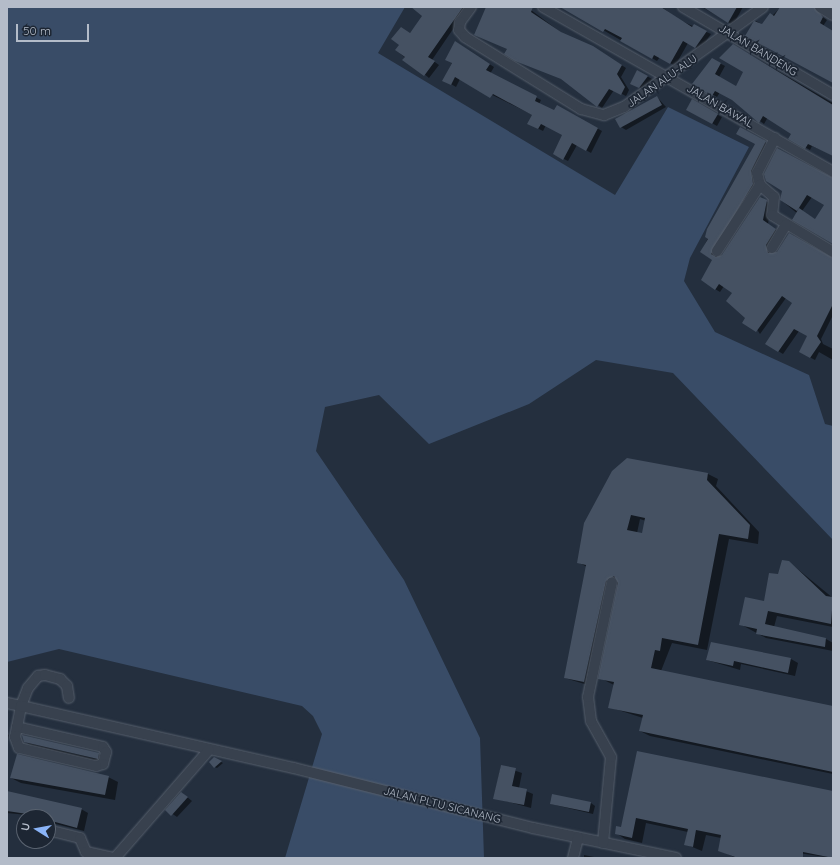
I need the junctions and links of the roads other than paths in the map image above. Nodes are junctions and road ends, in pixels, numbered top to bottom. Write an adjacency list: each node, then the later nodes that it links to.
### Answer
1 (471, 7): 8 (street, JALAN ALU-ALU)
2 (542, 7): 8 (street, JALAN BAWAL)
3 (683, 7): 7 (street, JALAN BANDENG)
4 (763, 7): 7 (street, JALAN ALU-ALU)
5 (820, 7): 6 (street)
6 (833, 15)
7 (731, 34): 8 (street, JALAN ALU-ALU); 9 (street, JALAN BANDENG)
8 (669, 76): 10 (street, JALAN BAWAL)
9 (833, 95)
10 (775, 138): 11 (street, JALAN BAWAL); 12 (street)
11 (833, 172)
12 (760, 185): 13 (street); 15 (street)
13 (786, 225): 14 (street); 16 (street)
14 (772, 248)
15 (717, 251)
16 (833, 252)
17 (612, 582): 25 (street)
18 (69, 698): 20 (street)
19 (7, 703): 20 (street, JALAN PLTU SICANANG)
20 (21, 706): 21 (street); 22 (street, JALAN PLTU SICANANG)
21 (17, 727): 21 (street)
22 (209, 750): 24 (street, JALAN PLTU SICANANG); 26 (street)
23 (56, 832): 26 (street)
24 (578, 838): 25 (street, JALAN PLTU SICANANG); 27 (street)
25 (603, 843): 28 (street, JALAN PLTU SICANANG)
26 (115, 858)
27 (573, 858)
28 (676, 858)

